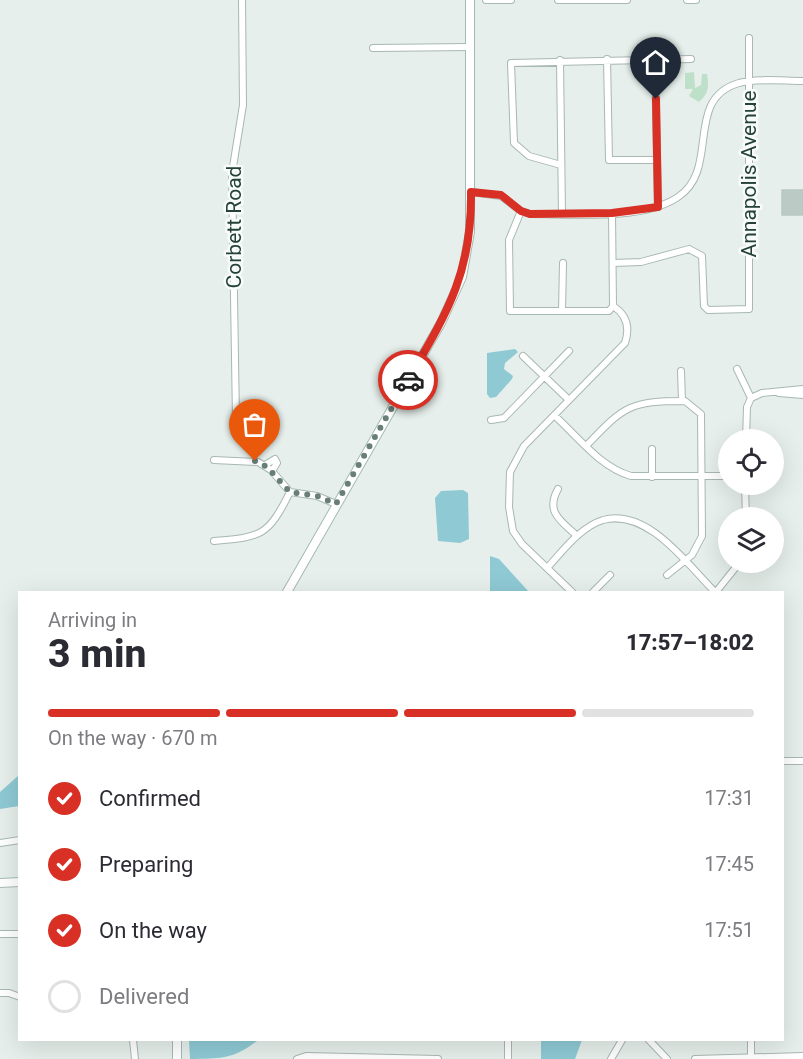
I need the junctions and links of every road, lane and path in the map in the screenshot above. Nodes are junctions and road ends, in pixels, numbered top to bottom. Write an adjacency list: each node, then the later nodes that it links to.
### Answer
1 (242, 0): 41 (street, Corbett Road)
2 (470, 0): 10 (main road)
3 (486, 0): 4 (street)
4 (510, 0)
5 (558, 0): 6 (street)
6 (627, 0)
7 (687, 0): 8 (street)
8 (696, 0)
9 (749, 38): 16 (street, Annapolis Avenue)
10 (470, 47): 11 (street); 20 (main road)
11 (373, 48)
12 (655, 59): 13 (street); 15 (street); 18 (street)
13 (691, 59)
14 (560, 60): 15 (street); 19 (street); 19 (street)
15 (607, 60): 18 (street)
16 (748, 81): 17 (street); 21 (street); 26 (street, Annapolis Avenue)
17 (803, 81)
18 (656, 160): 21 (street)
19 (561, 165): 24 (street)
20 (471, 192): 22 (street); 54 (main road)
21 (658, 207): 23 (street)
22 (521, 211): 24 (street); 28 (street)
23 (612, 213): 24 (street); 26 (street)
24 (562, 214)
25 (563, 263): 28 (street)
26 (613, 263): 27 (street)
27 (613, 306): 28 (street); 38 (street)
28 (562, 310)
29 (569, 351): 33 (street)
30 (523, 356): 33 (street)
31 (737, 369): 37 (street)
32 (681, 371): 39 (street)
33 (544, 377): 38 (street); 42 (street)
34 (803, 389): 35 (street)
35 (776, 392): 36 (street); 37 (street)
36 (803, 395)
37 (751, 398): 43 (street)
38 (569, 400): 40 (street)
39 (681, 401): 44 (street); 49 (street)
40 (555, 416): 44 (street); 58 (street)
41 (236, 419)
42 (490, 420)
43 (746, 429)
44 (587, 445): 51 (street)
45 (652, 449): 51 (street)
46 (214, 460): 47 (street)
47 (265, 465): 48 (street); 48 (street)
48 (272, 471): 53 (street)
49 (702, 476): 50 (street); 51 (street); 57 (street)
50 (718, 476)
51 (652, 477)
52 (558, 489): 55 (street)
53 (290, 492): 54 (street); 56 (street)
54 (336, 504): 62 (main road)
55 (578, 536): 57 (street); 58 (street)
56 (214, 541)
57 (684, 562): 60 (street); 65 (street)
58 (547, 568): 63 (street)
59 (731, 573): 66 (street)
60 (667, 574)
61 (610, 575): 64 (street)
62 (288, 591)
63 (571, 591)
64 (594, 591)
65 (714, 591)
66 (716, 591)
67 (784, 760): 68 (street)
68 (803, 761)
69 (18, 840): 70 (street)
70 (0, 843)
71 (18, 882): 72 (main road)
72 (0, 883)
73 (0, 934): 74 (street)
74 (18, 934)
75 (0, 993): 76 (street)
76 (18, 996)
77 (133, 1041): 87 (street)
78 (177, 1041): 88 (main road)
79 (508, 1041): 91 (street)
80 (621, 1041): 92 (street)
81 (650, 1041): 93 (street)
82 (751, 1041): 83 (street)
83 (751, 1056): 84 (street); 94 (street)
84 (803, 1056)
85 (335, 1058): 86 (street); 89 (street)
86 (392, 1058): 90 (street)
87 (135, 1059)
88 (177, 1059)
89 (297, 1059)
90 (438, 1059)
91 (508, 1059)
92 (611, 1059)
93 (667, 1059)
94 (695, 1059)

